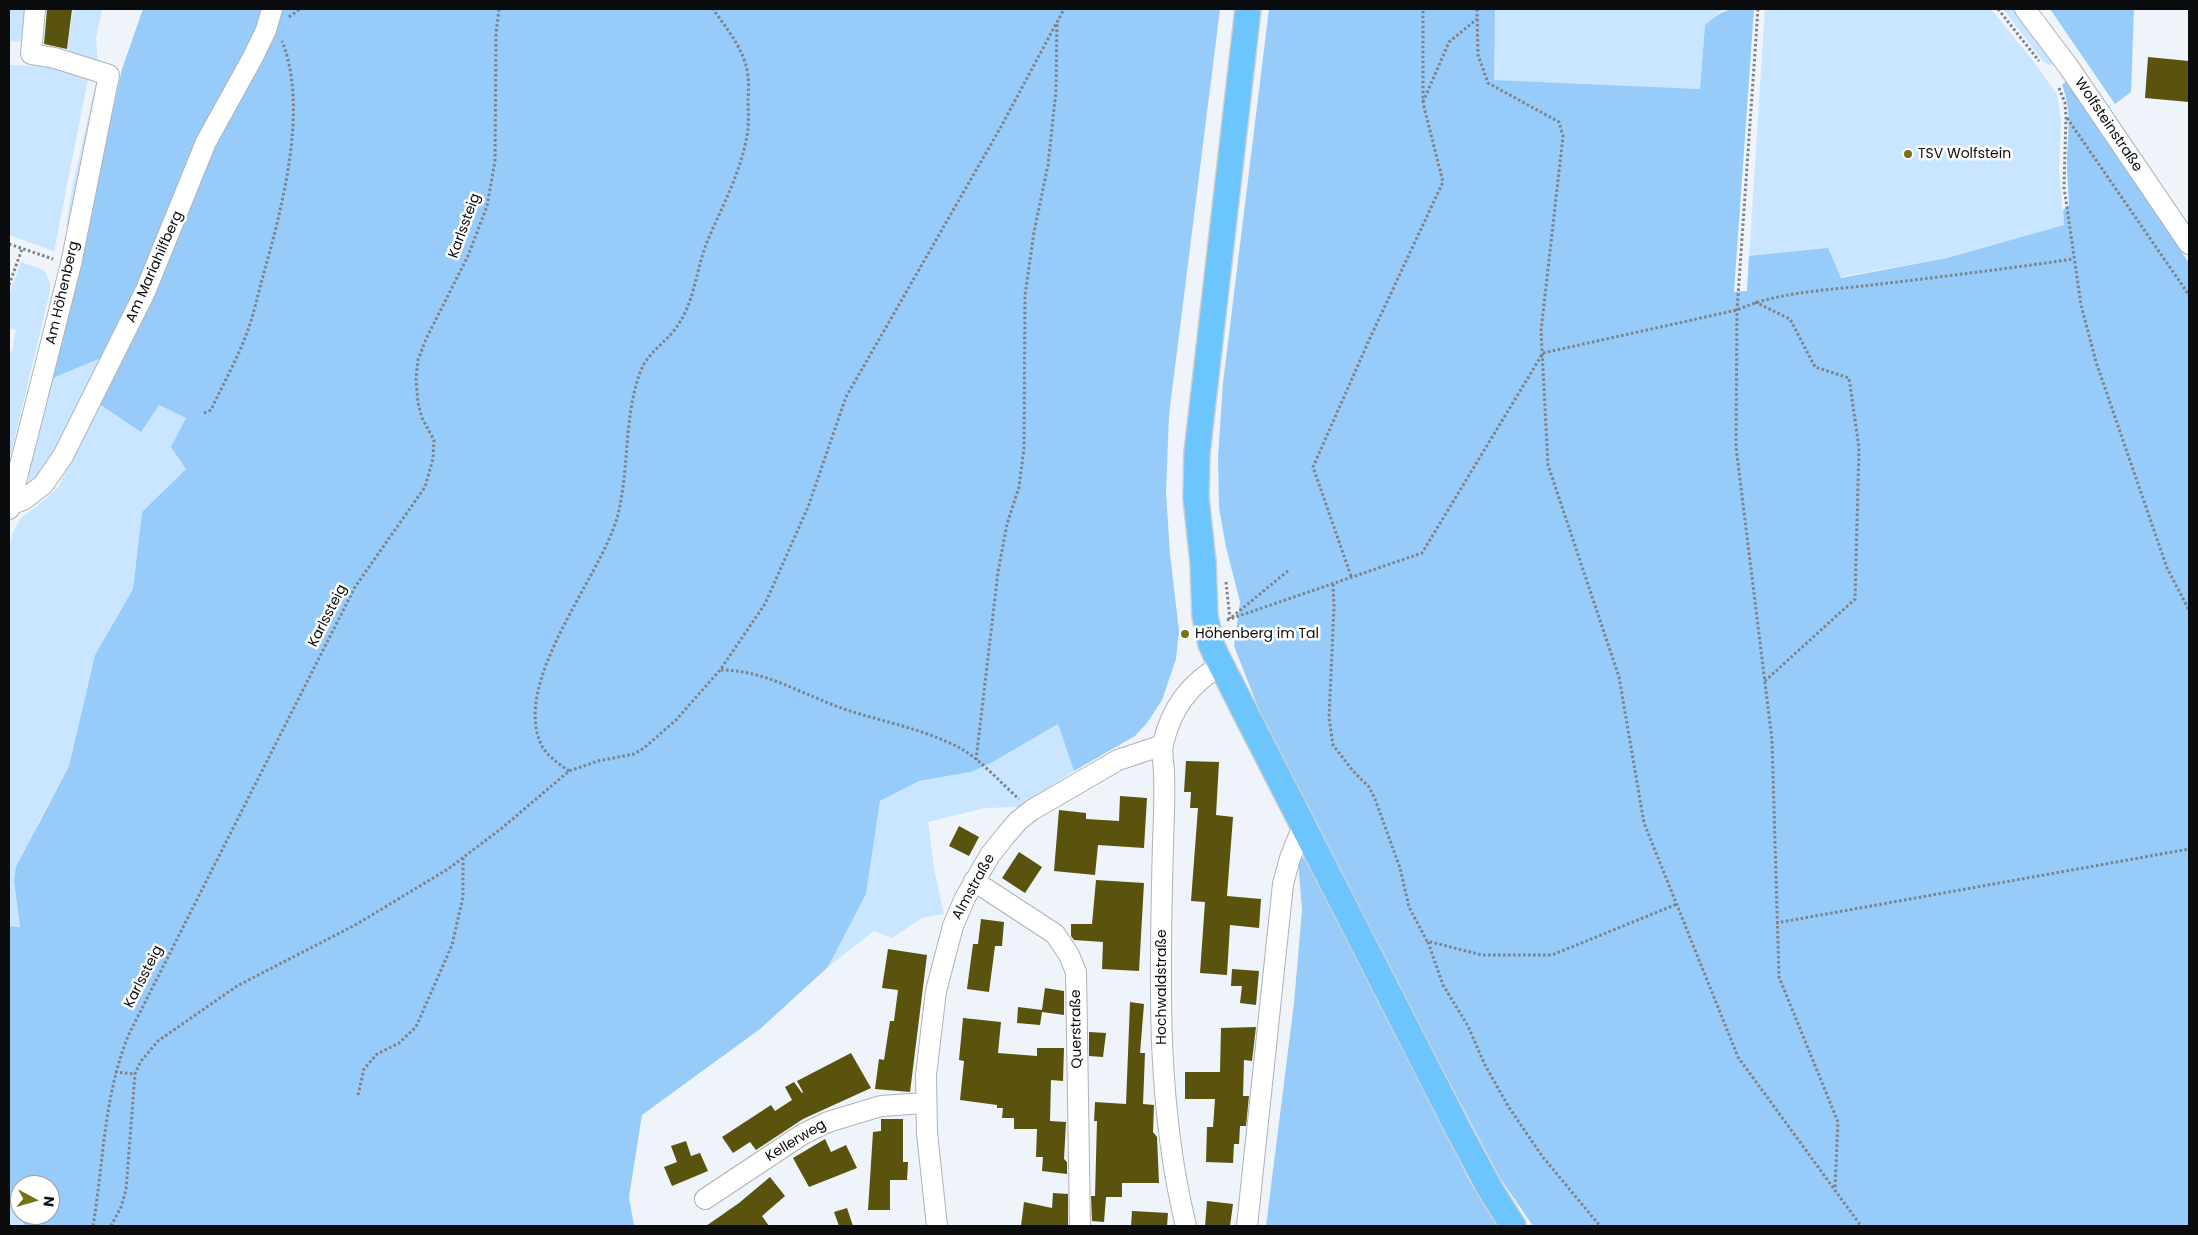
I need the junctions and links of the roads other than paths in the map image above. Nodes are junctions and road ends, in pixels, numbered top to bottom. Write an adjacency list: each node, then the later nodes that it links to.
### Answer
1 (35, 9): 6 (street, Am Höhenberg)
2 (272, 9): 6 (street, Am Mariahilfberg)
3 (1248, 9): 7 (main road)
4 (2025, 9): 5 (street, Wolfsteinstraße)
5 (2189, 244)
6 (9, 507)
7 (1222, 665): 8 (street); 9 (main road)
8 (1162, 745): 10 (street, Almstraße); 15 (street, Hochwaldstraße)
9 (1303, 826): 16 (street); 17 (main road)
10 (974, 881): 11 (street, Almstraße); 14 (street, Querstraße)
11 (925, 1103): 12 (street, Kellerweg); 13 (street, Almstraße)
12 (706, 1199)
13 (937, 1226)
14 (1080, 1226)
15 (1186, 1226)
16 (1246, 1226)
17 (1513, 1226)

